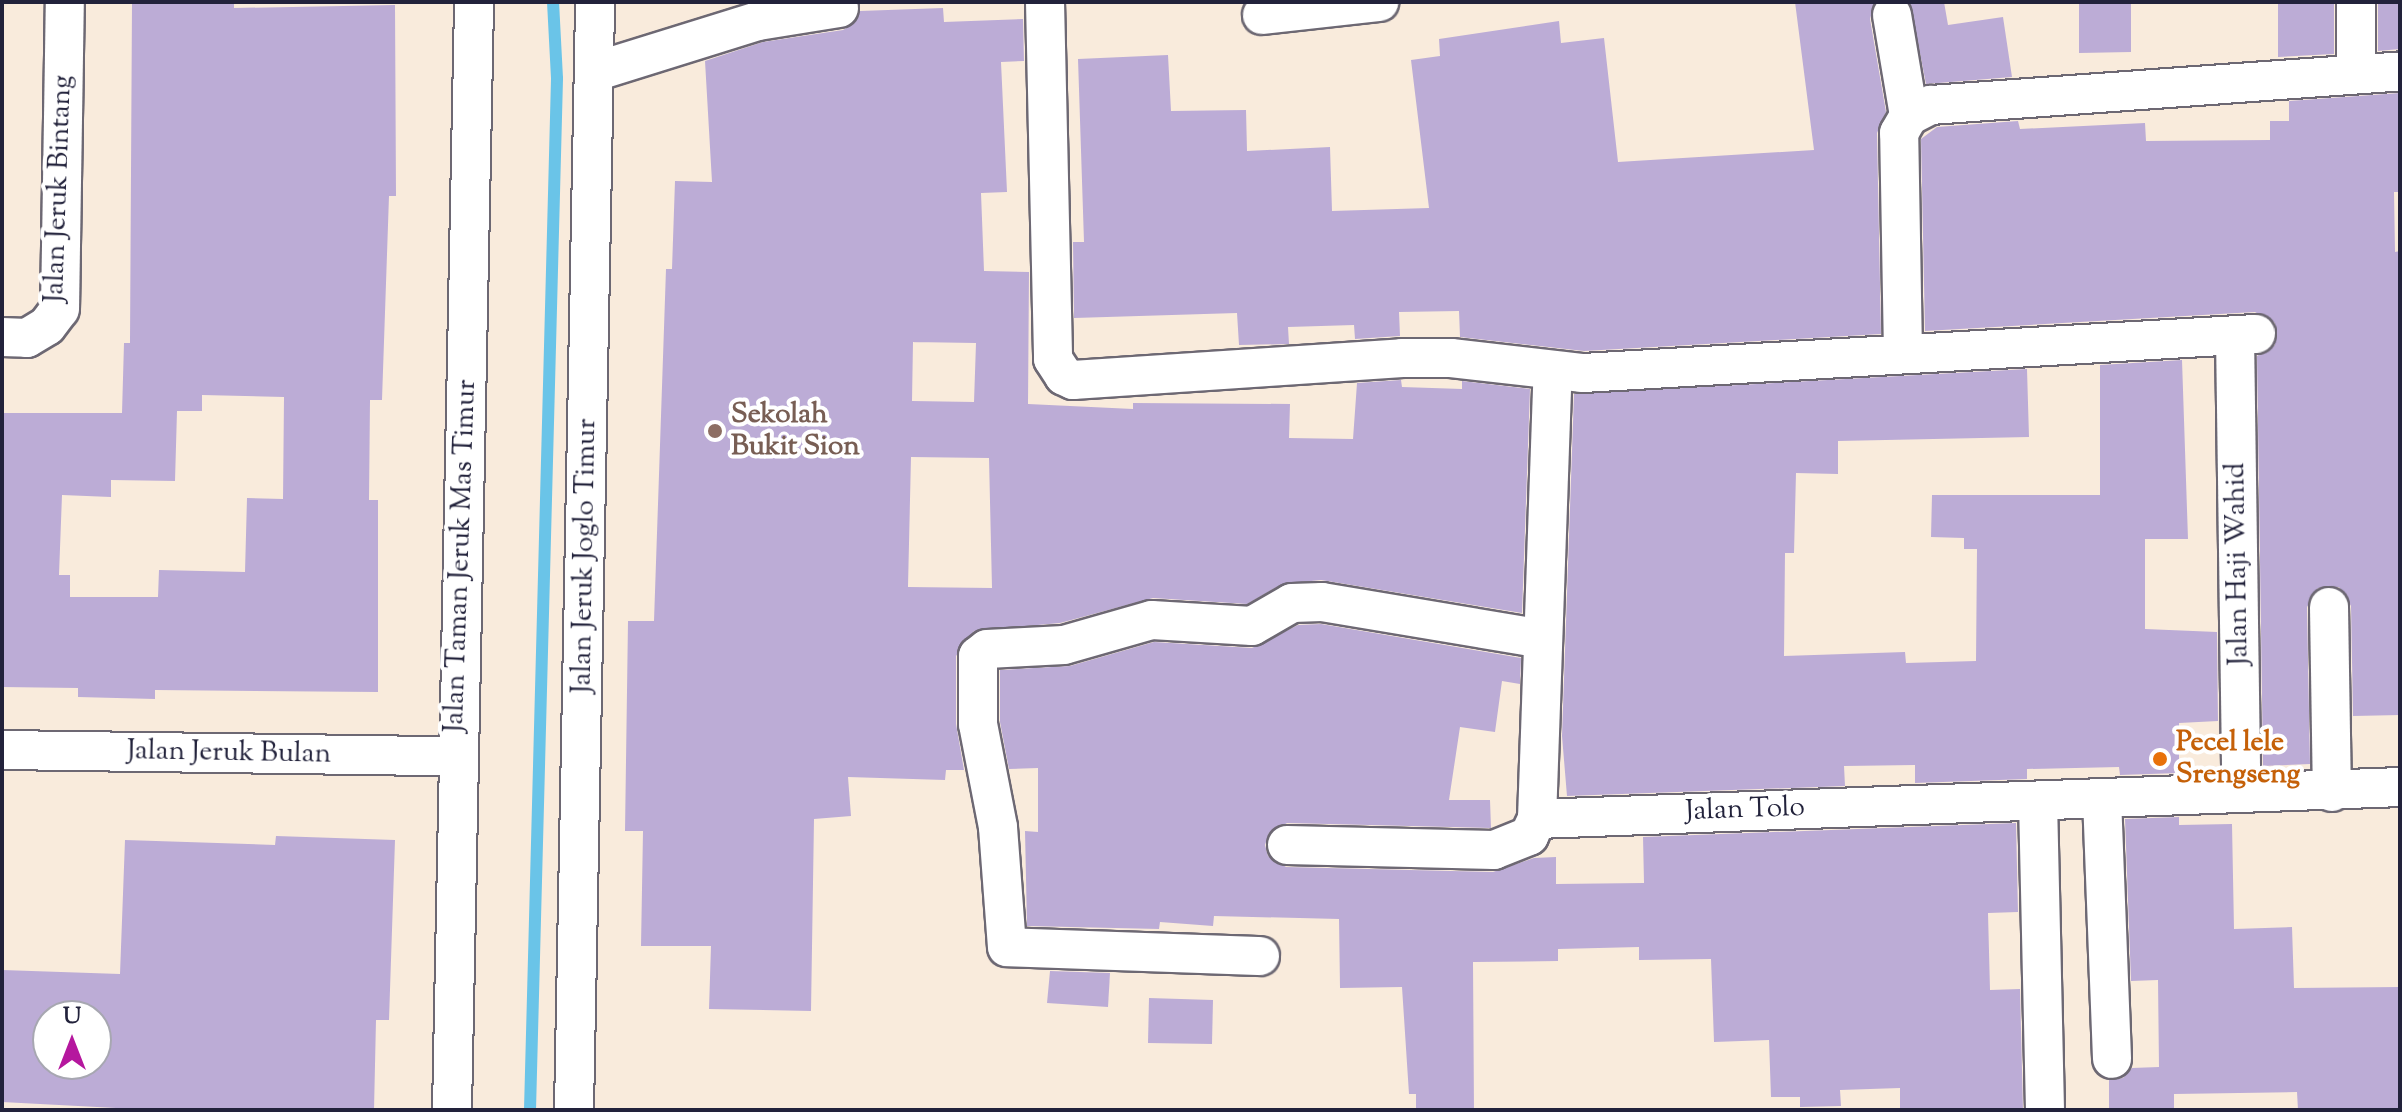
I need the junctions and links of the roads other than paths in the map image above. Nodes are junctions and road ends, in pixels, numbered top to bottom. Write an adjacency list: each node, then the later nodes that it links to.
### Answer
1 (65, 2): 14 (street, Jalan Jeruk Bintang)
2 (474, 2): 20 (street, Jalan Taman Jeruk Mas Timur)
3 (595, 2): 11 (street, Jalan Jeruk Joglo Timur)
4 (1045, 2): 16 (street)
5 (1379, 2): 8 (street)
6 (2356, 2): 12 (street)
7 (839, 8): 11 (street)
8 (1262, 15)
9 (1892, 15): 13 (street)
10 (2400, 71): 12 (street)
11 (594, 72): 31 (street, Jalan Jeruk Joglo Timur)
12 (2356, 72): 13 (street)
13 (1909, 116): 15 (street)
14 (2, 337)
15 (1903, 353): 16 (street); 22 (street, Jalan Haji Wahid)
16 (1553, 372): 18 (street)
17 (2329, 607): 23 (street)
18 (1543, 639): 26 (street); 28 (street)
19 (2, 750): 20 (street, Jalan Jeruk Bulan)
20 (455, 756): 30 (street, Jalan Taman Jeruk Mas Timur)
21 (2400, 787): 23 (street, Jalan Tolo)
22 (2241, 792): 23 (street, Jalan Tolo); 24 (street, Jalan Tolo)
23 (2332, 792)
24 (2102, 798): 25 (street, Jalan Tolo); 29 (street)
25 (2038, 801): 26 (street, Jalan Tolo); 32 (street)
26 (1537, 819): 27 (street)
27 (1287, 845)
28 (1260, 956)
29 (2112, 1059)
30 (452, 1110)
31 (574, 1110)
32 (2045, 1110)

